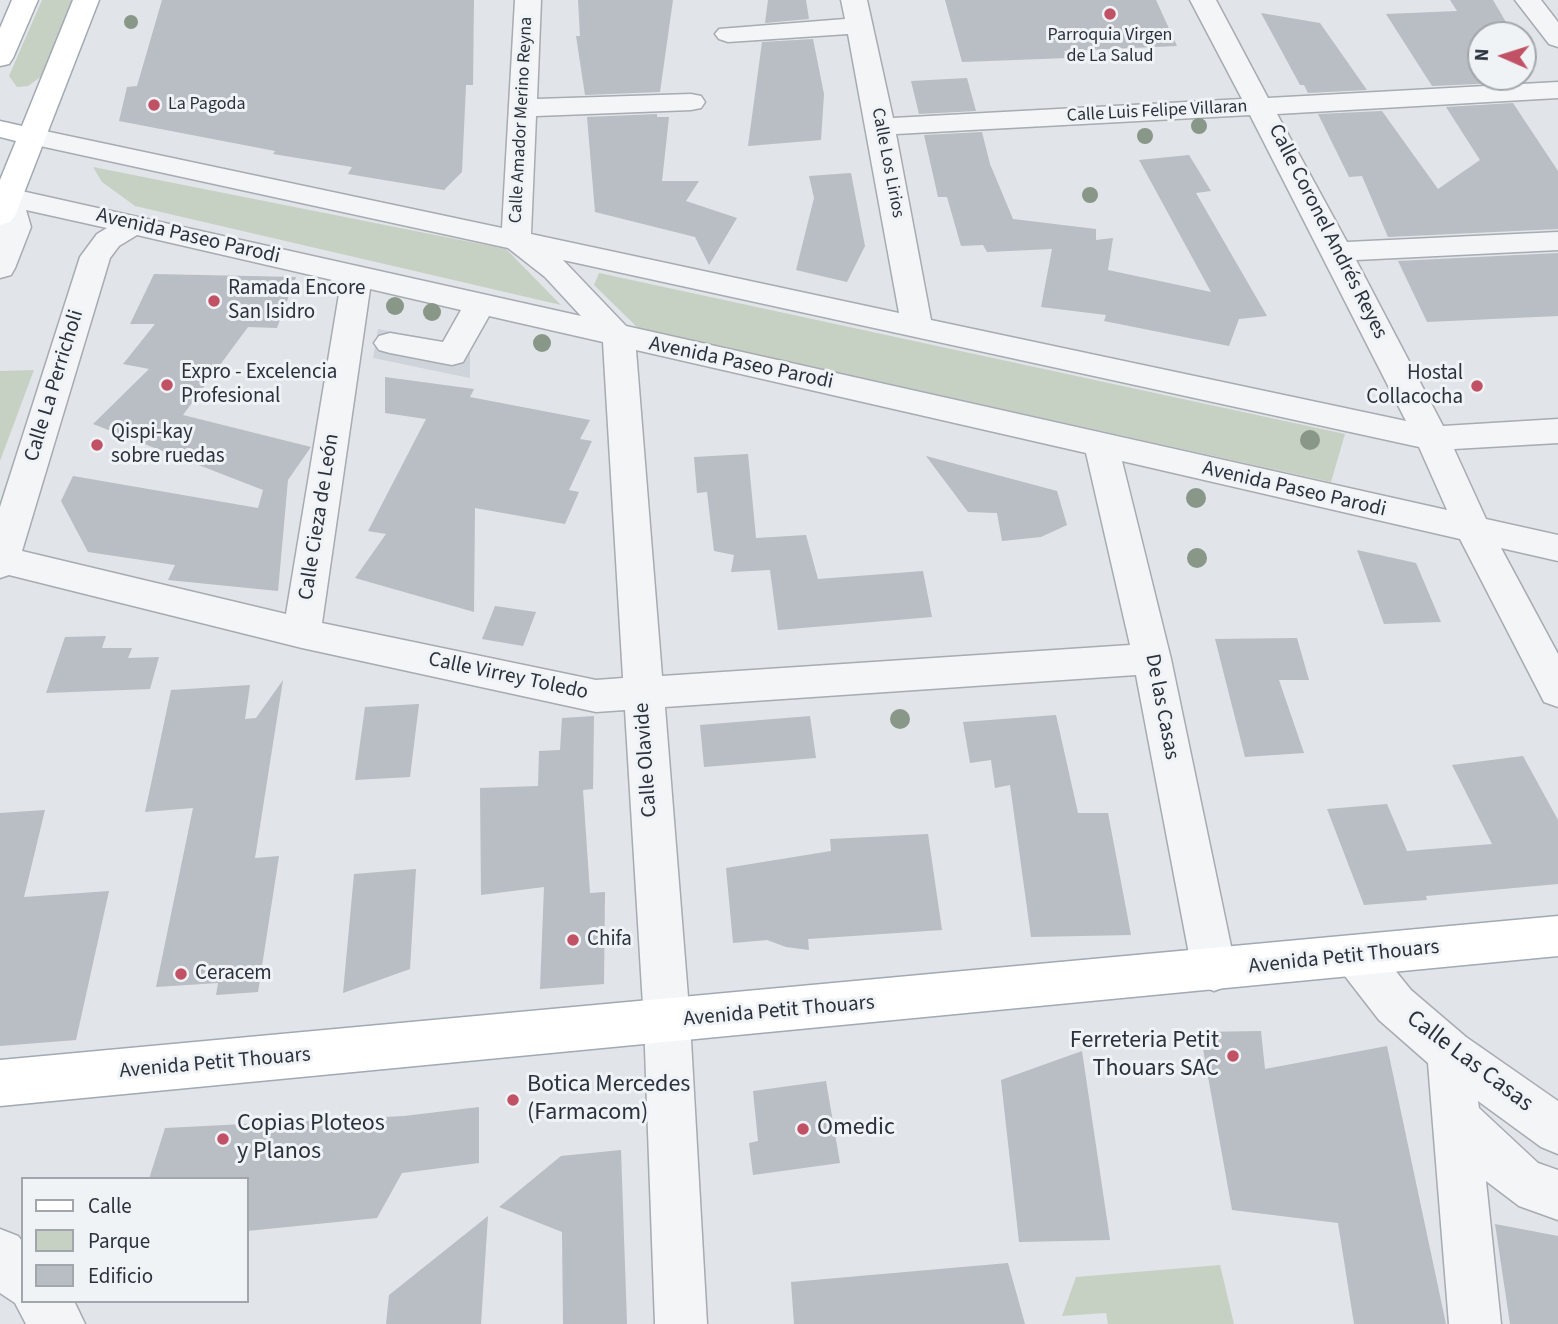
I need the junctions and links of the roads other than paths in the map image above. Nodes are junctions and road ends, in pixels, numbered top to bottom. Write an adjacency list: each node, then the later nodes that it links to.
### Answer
1 (25, 0): 9 (main road)
2 (86, 0): 16 (main road)
3 (528, 0): 13 (street, Calle Amador Merino Reyna)
4 (1203, 0): 12 (street, Calle Coronel Andrés Reyes)
5 (1528, 0): 8 (street)
6 (857, 13): 7 (street); 14 (street, Calle Los Lirios)
7 (728, 34)
8 (1558, 39)
9 (0, 58)
10 (1556, 93): 12 (street, Calle Luis Felipe Villaran)
11 (691, 102): 13 (street)
12 (1262, 106): 14 (street, Calle Luis Felipe Villaran); 21 (street, Calle Coronel Andrés Reyes)
13 (523, 108): 19 (street, Calle Amador Merino Reyna)
14 (881, 127): 25 (street, Calle Los Lirios)
15 (0, 129): 16 (main road)
16 (31, 136): 17 (main road); 19 (street)
17 (3, 203): 18 (street, Avenida Paseo Parodi); 22 (street)
18 (134, 225): 23 (street, Avenida Paseo Parodi); 33 (street, Calle La Perricholi)
19 (516, 240): 25 (street); 26 (street)
20 (1558, 241): 21 (street)
21 (1337, 252): 29 (street, Calle Coronel Andrés Reyes)
22 (0, 268)
23 (357, 276): 24 (street, Avenida Paseo Parodi); 34 (street, Calle Cieza de León)
24 (479, 305): 26 (street, Avenida Paseo Parodi); 27 (street)
25 (917, 327): 29 (street)
26 (619, 338): 30 (street, Avenida Paseo Parodi); 37 (street, Calle Olavide)
27 (390, 343)
28 (1558, 431): 29 (street)
29 (1432, 438): 31 (street, Calle Coronel Andrés Reyes)
30 (1101, 446): 31 (street, Avenida Paseo Parodi); 35 (street, De las Casas)
31 (1474, 531): 32 (street, Avenida Paseo Parodi); 36 (street, Calle Coronel Andrés Reyes)
32 (1558, 548)
33 (1, 561): 34 (street, Calle Virrey Toledo)
34 (302, 633): 37 (street, Calle Virrey Toledo)
35 (1152, 659): 37 (street, Calle Virrey Toledo); 40 (street, De las Casas)
36 (1558, 691)
37 (642, 692): 41 (street, Calle Olavide)
38 (1558, 936): 39 (main road, Avenida Petit Thouars)
39 (1357, 957): 40 (main road, Avenida Petit Thouars); 42 (street, Calle Las Casas)
40 (1214, 970): 41 (main road, Avenida Petit Thouars)
41 (667, 1022): 43 (main road, Avenida Petit Thouars); 51 (street, Calle Olavide)
42 (1450, 1053): 44 (street); 45 (street, Calle Las Casas)
43 (0, 1083)
44 (1456, 1119): 46 (street); 52 (street)
45 (1558, 1130)
46 (1558, 1195)
47 (0, 1254): 48 (street)
48 (21, 1279)
49 (42, 1303): 50 (street)
50 (59, 1324)
51 (681, 1324)
52 (1475, 1324)

